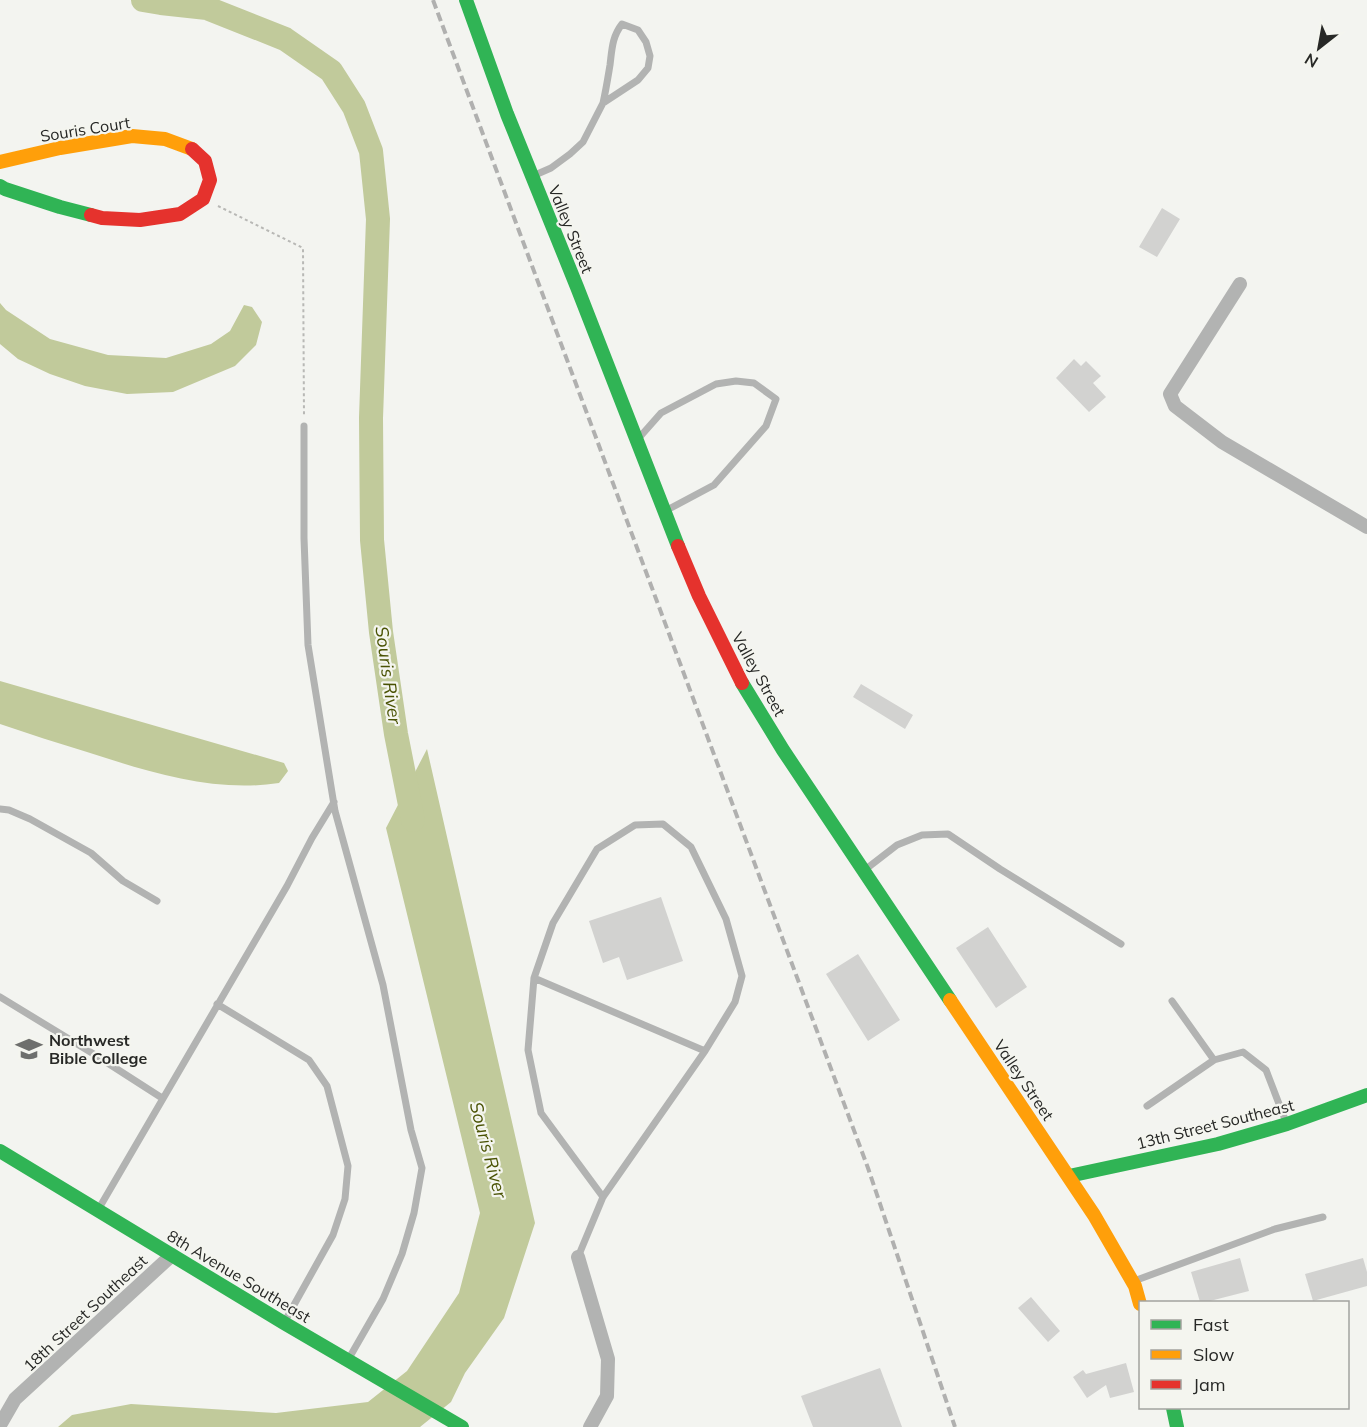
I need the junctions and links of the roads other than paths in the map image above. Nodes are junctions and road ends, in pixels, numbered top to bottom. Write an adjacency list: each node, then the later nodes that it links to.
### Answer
1 (466, 0): 4 (main road, Valley Street)
2 (603, 103): 2 (lane); 4 (lane)
3 (0, 162): 5 (main road, Souris Court)
4 (532, 176): 8 (main road, Valley Street)
5 (0, 186)
6 (1240, 284): 10 (street)
7 (304, 426): 11 (lane)
8 (637, 441): 9 (main road, Valley Street); 9 (lane)
9 (664, 511): 13 (main road, Valley Street)
10 (1367, 527)
11 (334, 802): 19 (lane); 36 (lane)
12 (0, 810): 14 (lane)
13 (864, 871): 15 (lane); 27 (main road, Valley Street)
14 (157, 902)
15 (1121, 944)
16 (534, 978): 20 (lane); 20 (lane); 28 (lane)
17 (0, 997): 23 (lane)
18 (1172, 1001): 21 (lane)
19 (217, 1004): 23 (lane); 35 (lane)
20 (705, 1051): 28 (lane)
21 (1214, 1060): 24 (lane); 25 (lane)
22 (1367, 1095): 25 (main road, 13th Street Southeast)
23 (162, 1098): 29 (lane)
24 (1147, 1106)
25 (1287, 1124): 27 (main road, 13th Street Southeast)
26 (0, 1151): 29 (main road, 8th Avenue Southeast)
27 (1069, 1176): 33 (main road, Valley Street)
28 (603, 1197): 32 (lane)
29 (98, 1210): 31 (main road, 8th Avenue Southeast)
30 (1323, 1217): 33 (lane)
31 (172, 1255): 35 (main road, 8th Avenue Southeast); 38 (street, 18th Street Southeast)
32 (578, 1257): 40 (street)
33 (1132, 1281): 34 (main road, Valley Street)
34 (1139, 1301)
35 (284, 1323): 36 (main road, 8th Avenue Southeast)
36 (348, 1360): 39 (main road, 8th Avenue Southeast)
37 (1173, 1409): 41 (main road)
38 (0, 1425)
39 (458, 1425)
40 (590, 1427)
41 (1177, 1427)

